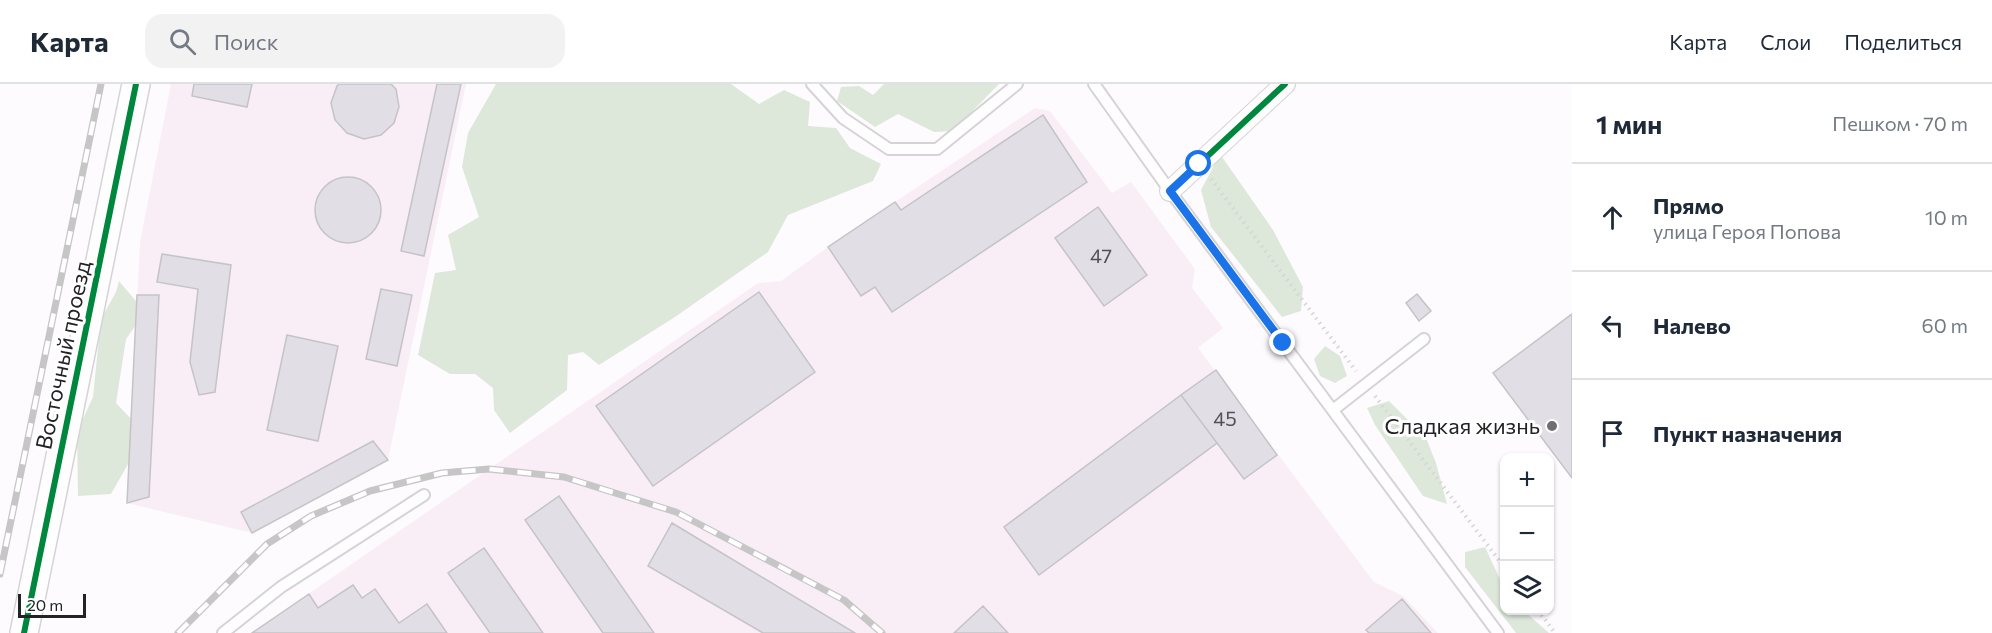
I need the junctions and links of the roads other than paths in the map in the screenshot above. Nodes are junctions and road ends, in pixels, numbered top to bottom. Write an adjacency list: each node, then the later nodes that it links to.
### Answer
1 (136, 84): 10 (street, Восточный проезд)
2 (812, 84): 3 (lane)
3 (1017, 84)
4 (1094, 84): 6 (lane)
5 (1286, 84): 6 (street)
6 (1170, 191): 8 (lane)
7 (1424, 339): 8 (lane)
8 (1333, 410): 12 (lane)
9 (424, 495): 11 (lane)
10 (24, 633)
11 (223, 633)
12 (1498, 633)

